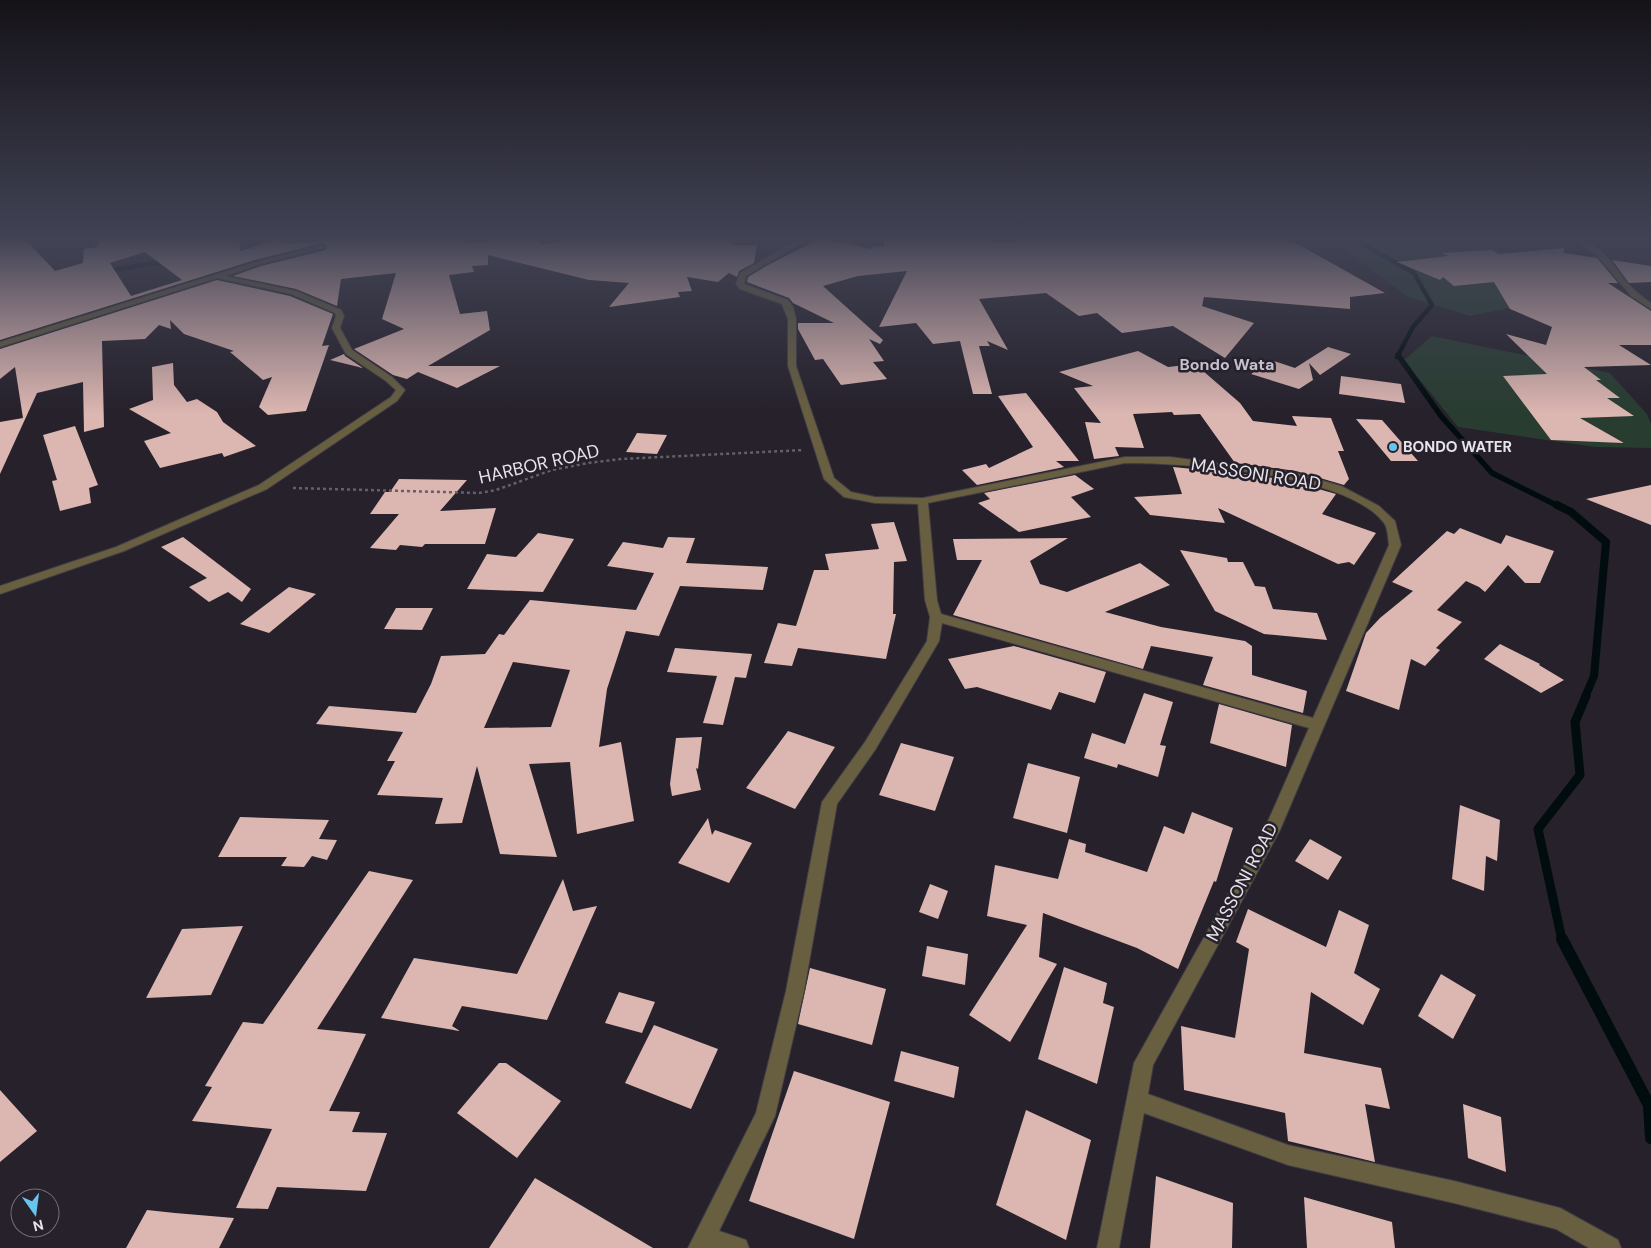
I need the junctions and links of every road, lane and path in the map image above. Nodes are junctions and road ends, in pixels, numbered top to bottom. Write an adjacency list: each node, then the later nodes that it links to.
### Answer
1 (153, 296): 6 (street)
2 (308, 296): 8 (street)
3 (769, 296): 7 (street, MASSONI ROAD)
4 (1637, 296): 5 (street)
5 (1651, 307)
6 (0, 345)
7 (820, 449): 8 (path, HARBOR ROAD); 9 (street, MASSONI ROAD)
8 (263, 487): 10 (street)
9 (923, 501): 11 (street); 12 (street, MASSONI ROAD)
10 (0, 590)
11 (936, 616): 12 (street); 14 (street)
12 (1318, 725): 13 (street, MASSONI ROAD)
13 (1136, 1100): 16 (street, MASSONI ROAD); 17 (street)
14 (702, 1243): 15 (street)
15 (738, 1248)
16 (1108, 1248)
17 (1610, 1248)

